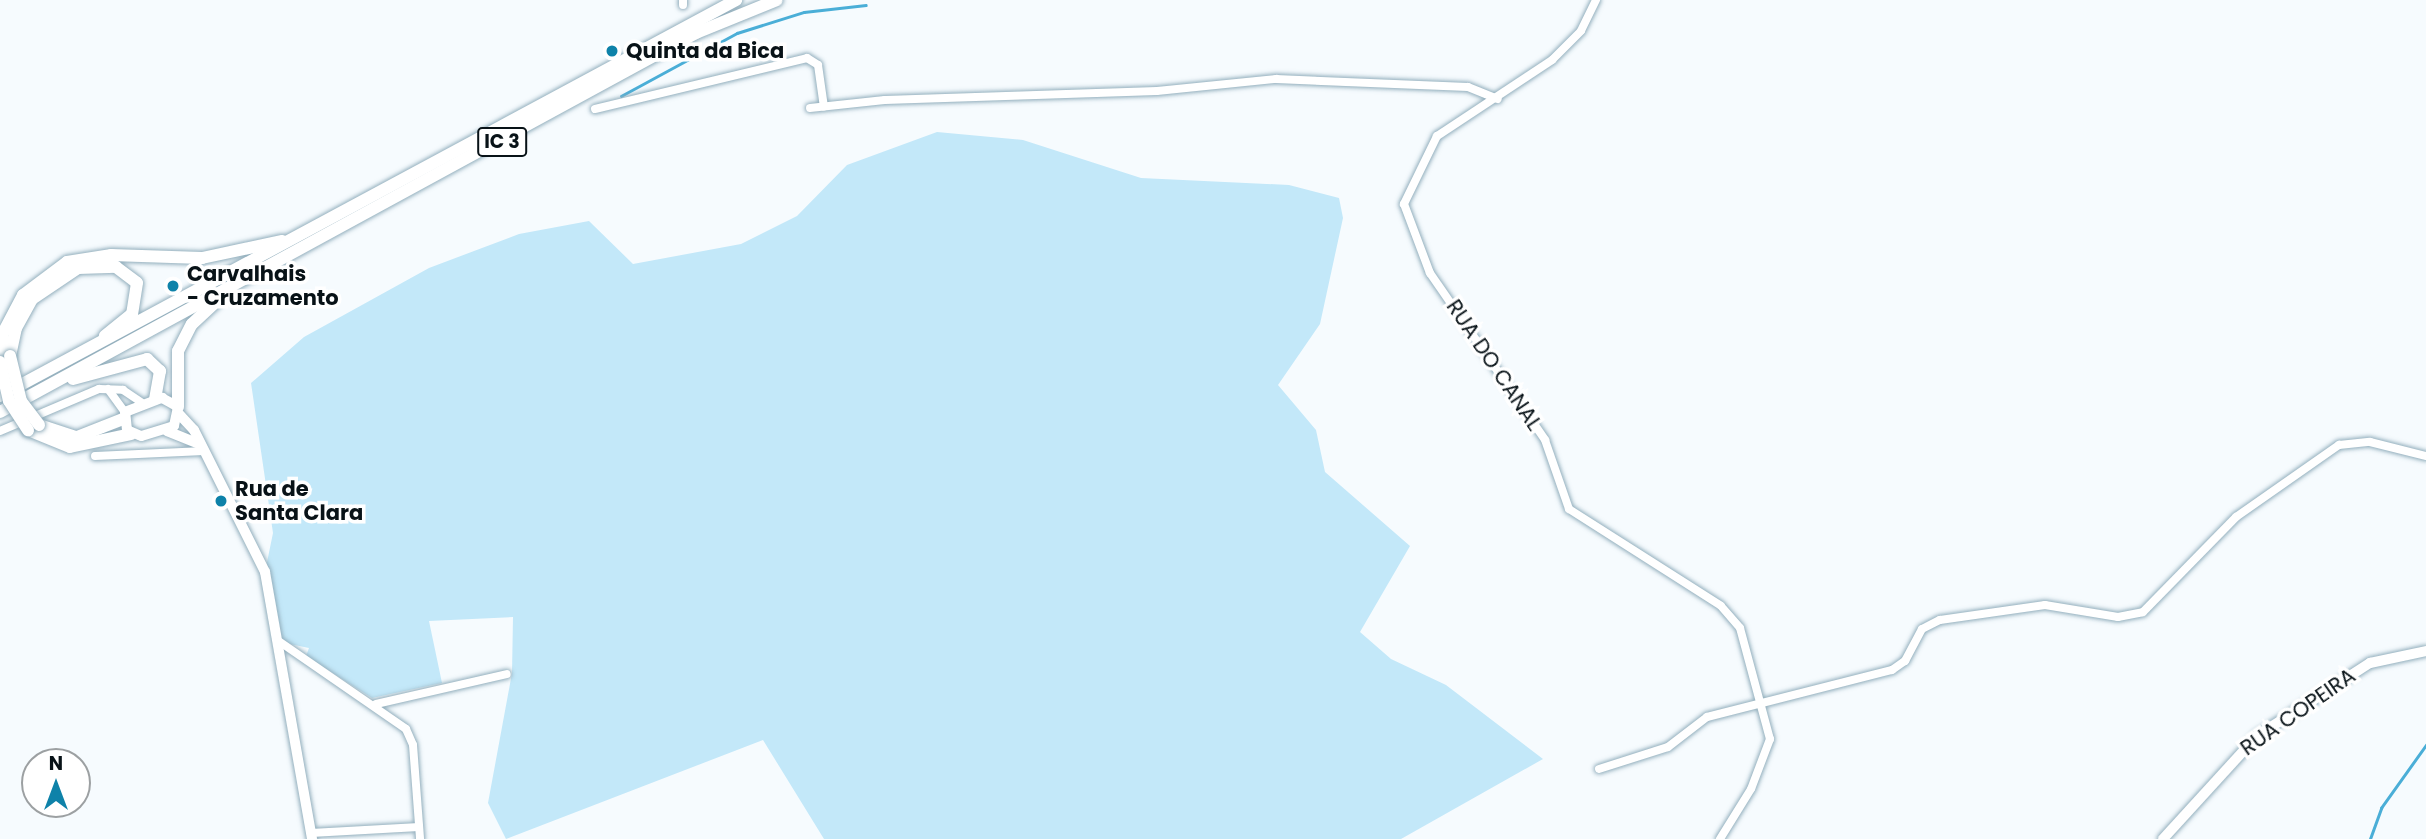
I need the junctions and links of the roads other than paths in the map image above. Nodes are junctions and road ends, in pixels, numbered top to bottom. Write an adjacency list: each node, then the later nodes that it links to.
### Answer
1 (736, 0): 8 (highway, IC 3)
2 (777, 0): 9 (highway, IC 3)
3 (1596, 0): 4 (street, RUA DO CANAL)
4 (1498, 99): 5 (street); 29 (street, RUA DO CANAL)
5 (824, 107): 6 (street); 7 (street)
6 (810, 108)
7 (595, 109)
8 (299, 236): 10 (highway, IC 3); 11 (highway)
9 (229, 290): 12 (highway, IC 3); 16 (highway)
10 (96, 344): 11 (highway); 14 (highway, IC 3)
11 (4, 359): 19 (highway, bridge)
12 (46, 387): 15 (highway); 17 (highway, IC 3)
13 (108, 388): 15 (street); 18 (street); 20 (street)
14 (0, 396)
15 (148, 401): 16 (street); 18 (street)
16 (178, 410): 21 (street); 23 (street)
17 (0, 412)
18 (124, 415): 19 (highway); 22 (street)
19 (34, 428): 22 (highway)
20 (0, 431)
21 (167, 431): 22 (street); 23 (street)
22 (131, 434)
23 (202, 448): 24 (street); 26 (street)
24 (95, 456)
25 (2426, 456): 29 (street)
26 (280, 642): 30 (street); 33 (street)
27 (2426, 651): 36 (main road, RUA COPEIRA)
28 (507, 674): 30 (street)
29 (1759, 701): 31 (street); 35 (street, RUA DO CANAL)
30 (376, 704): 32 (street)
31 (1599, 769)
32 (419, 827): 33 (street); 34 (street)
33 (312, 836)
34 (420, 839)
35 (1720, 839)
36 (2163, 839)

